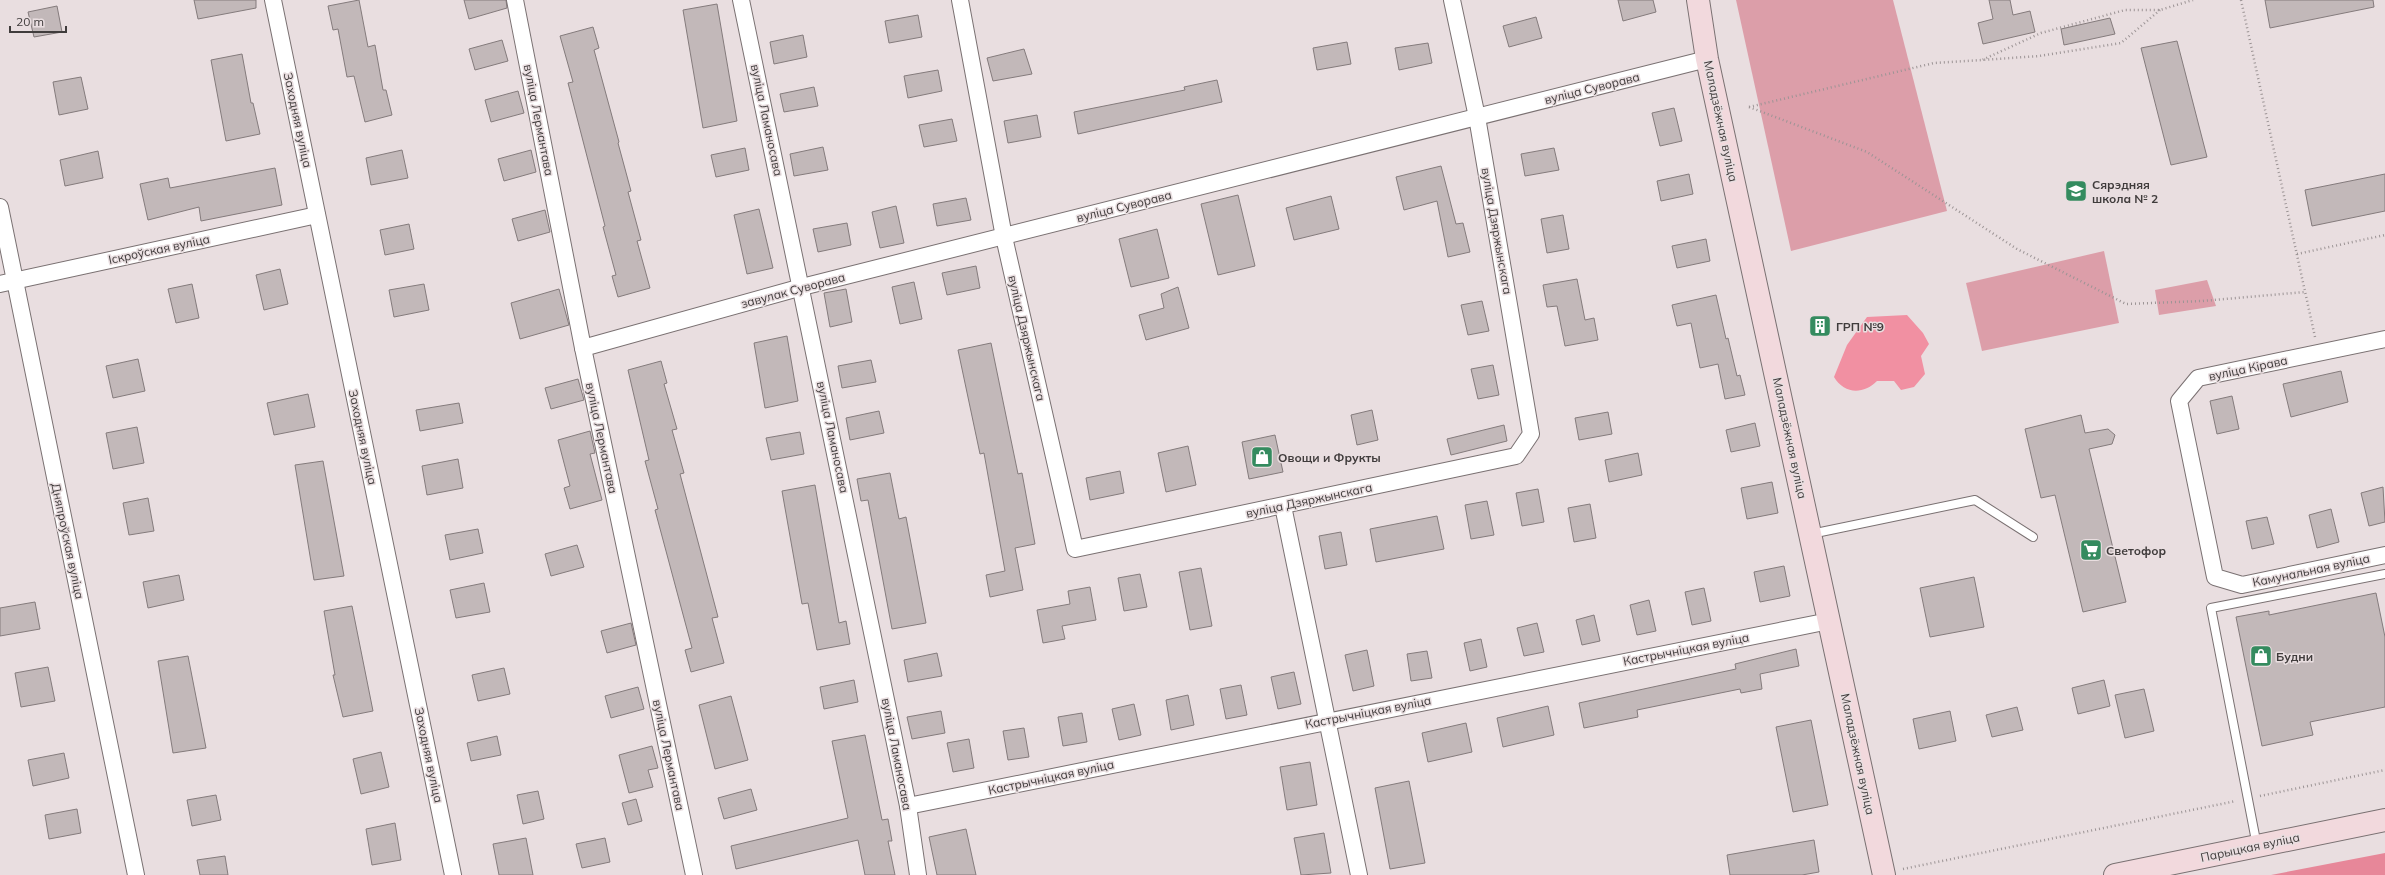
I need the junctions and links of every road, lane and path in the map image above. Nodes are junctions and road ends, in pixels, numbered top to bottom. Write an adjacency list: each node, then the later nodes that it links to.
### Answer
1 (273, 0): 14 (street, Заходняя вуліца)
2 (515, 0): 22 (street, вуліца Лермантава)
3 (741, 0): 19 (street, вуліца Ламаносава)
4 (960, 0): 16 (street)
5 (1452, 0): 12 (street)
6 (1698, 0): 10 (street, Маладзёжная вуліца)
7 (2193, 0): 9 (path)
8 (2242, 0): 17 (path)
9 (2160, 10): 11 (path); 11 (path)
10 (1707, 59): 12 (street, вуліца Суворава); 25 (street, Маладзёжная вуліца)
11 (1982, 60): 20 (path)
12 (1477, 117): 16 (street, вуліца Суворава); 24 (street, вуліца Дзяржынскага)
13 (0, 207): 18 (street, Дняпроўская вуліца)
14 (317, 215): 18 (street, Іскроўская вуліца); 39 (street, Заходняя вуліца)
15 (2385, 235): 17 (path)
16 (1004, 237): 19 (street, завулак Суворава); 24 (street, вуліца Дзяржынскага)
17 (2297, 254): 20 (path)
18 (7, 282): 38 (street, Дняпроўская вуліца)
19 (802, 287): 22 (street, завулак Суворава); 34 (street, вуліца Ламаносава)
20 (2306, 292): 23 (path)
21 (2385, 339): 23 (street, вуліца Кірава)
22 (583, 348): 40 (street, вуліца Лермантава)
23 (2319, 353): 29 (street, вуліца Кірава)
24 (1283, 506): 31 (street)
25 (1811, 534): 26 (lane); 30 (street, Маладзёжная вуліца)
26 (2033, 537)
27 (2385, 555): 29 (street, Камунальная вуліца)
28 (2385, 574): 33 (lane)
29 (2215, 577)
30 (1829, 621): 31 (street, Кастрычніцкая вуліца); 37 (street, Маладзёжная вуліца)
31 (1327, 720): 34 (street, Кастрычніцкая вуліца); 42 (street)
32 (2385, 770): 33 (path)
33 (2248, 799): 36 (lane); 37 (path)
34 (908, 806): 41 (street, вуліца Ламаносава)
35 (2385, 820): 36 (street, Парыцкая вуліца)
36 (2257, 846): 43 (street, Парыцкая вуліца)
37 (1884, 874)
38 (136, 875)
39 (453, 875)
40 (694, 875)
41 (918, 875)
42 (1359, 875)
43 (2115, 875)

